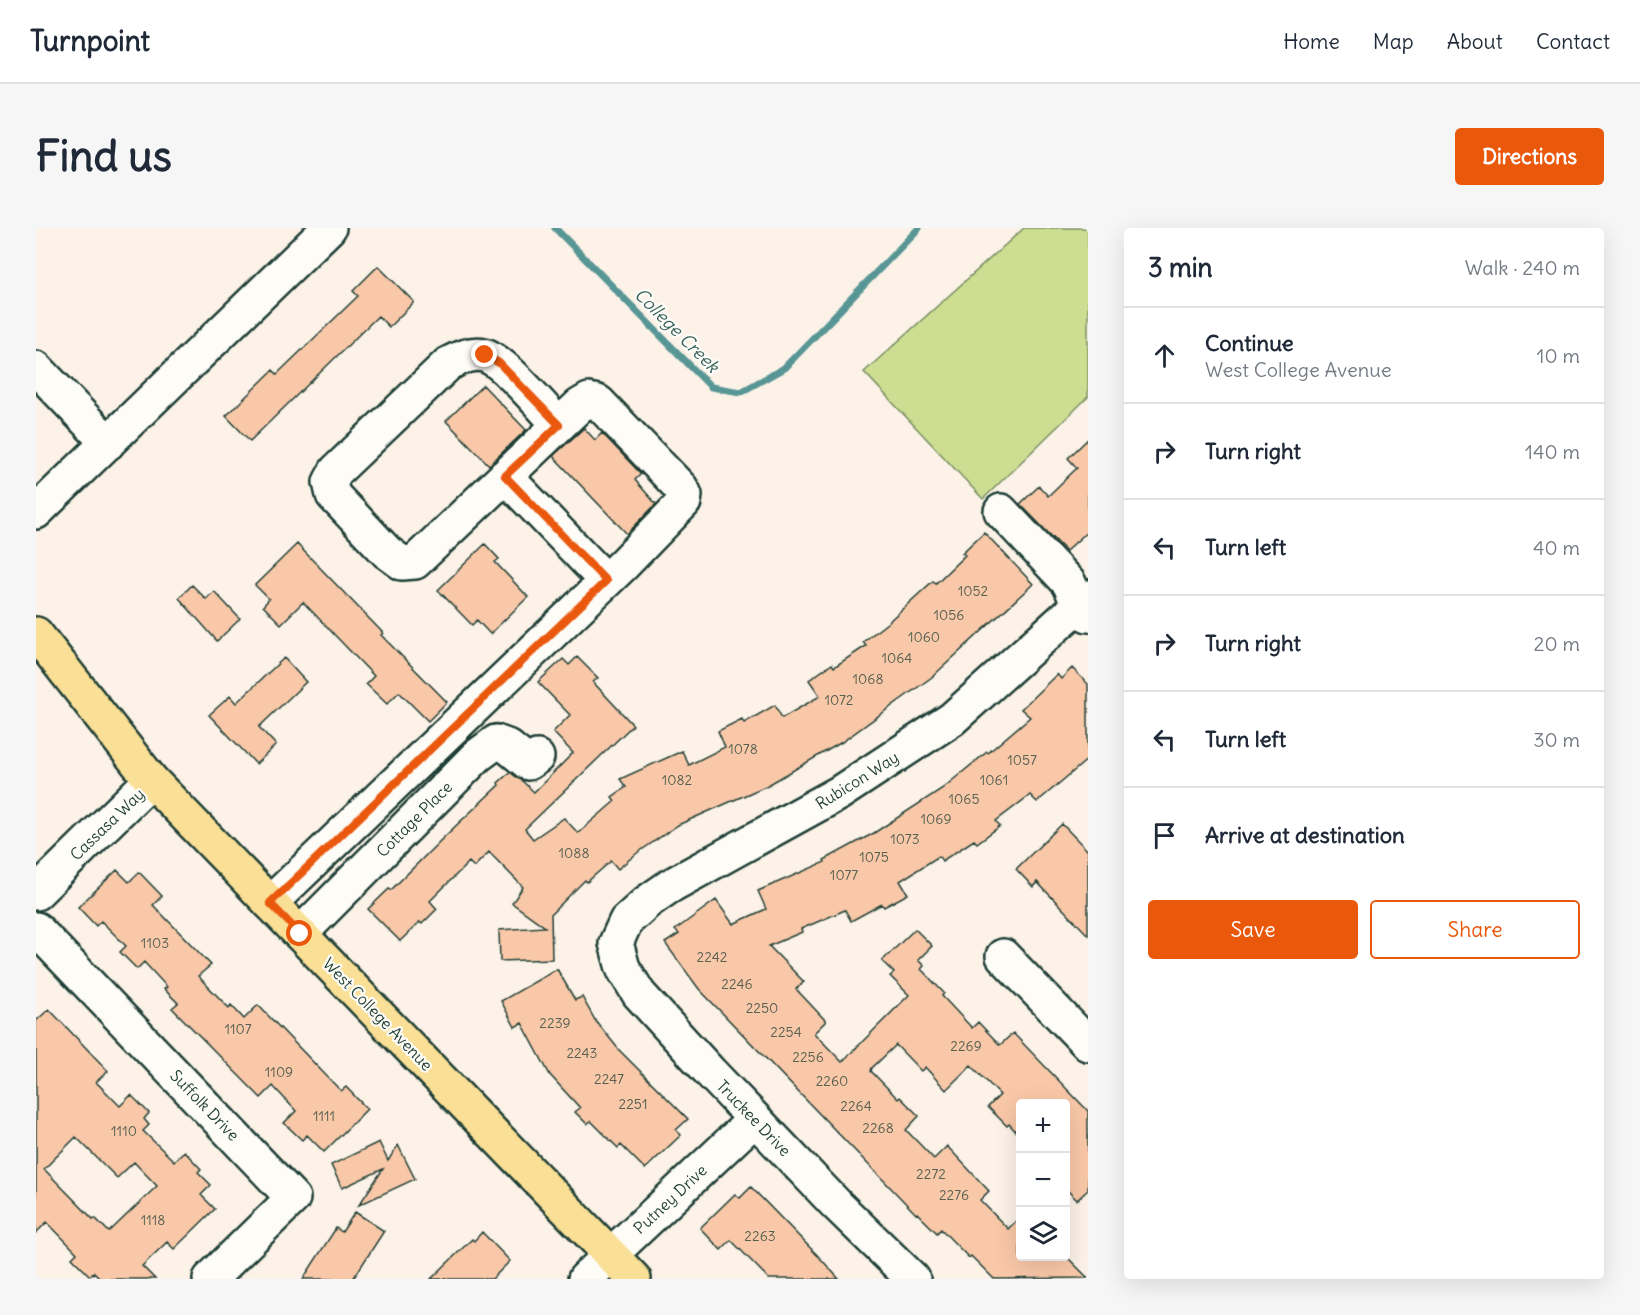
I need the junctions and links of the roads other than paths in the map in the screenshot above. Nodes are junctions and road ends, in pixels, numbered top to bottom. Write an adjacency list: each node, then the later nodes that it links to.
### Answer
1 (329, 228): 4 (street)
2 (36, 368): 4 (street)
3 (559, 425): 5 (street); 5 (street); 8 (street)
4 (108, 443): 7 (street)
5 (505, 476): 8 (street)
6 (1001, 511): 9 (street)
7 (36, 512)
8 (606, 581): 14 (street)
9 (1085, 606): 17 (street, Rubicon Way)
10 (36, 634): 12 (main road, West College Avenue)
11 (537, 757): 16 (street, Cottage Place)
12 (151, 780): 13 (street, Cassasa Way); 14 (main road, West College Avenue)
13 (36, 893)
14 (270, 903): 16 (main road, West College Avenue)
15 (36, 929): 22 (street, Suffolk Drive)
16 (300, 934): 21 (main road, West College Avenue)
17 (616, 943): 20 (street, Truckee Drive)
18 (1003, 956): 19 (street)
19 (1088, 1044)
20 (755, 1119): 21 (street, Putney Drive); 25 (street, Truckee Drive)
21 (611, 1255): 23 (street, Putney Drive); 24 (main road, West College Avenue)
22 (210, 1279)
23 (585, 1279)
24 (634, 1279)
25 (913, 1279)

